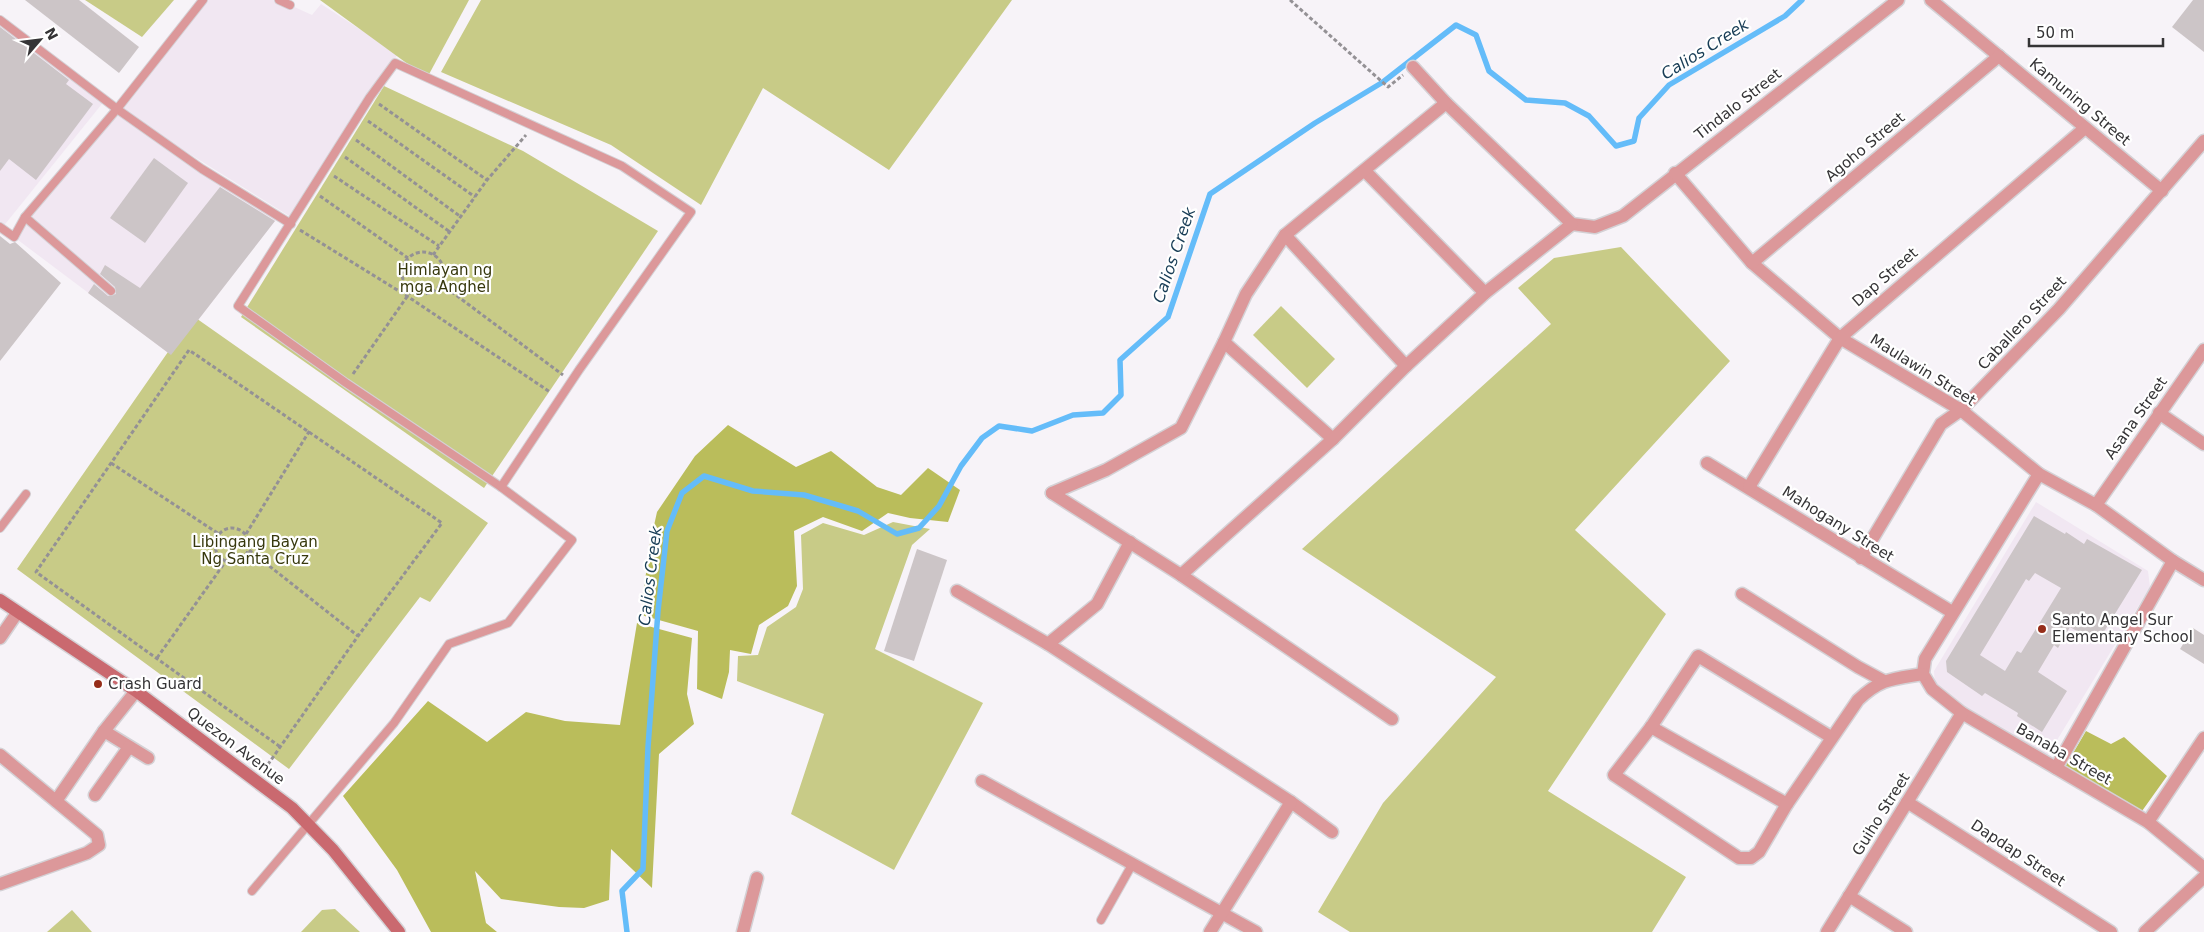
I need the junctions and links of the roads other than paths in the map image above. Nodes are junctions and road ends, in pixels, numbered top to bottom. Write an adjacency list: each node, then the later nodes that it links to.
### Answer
1 (203, 0): 10 (lane)
2 (279, 0): 5 (lane)
3 (1898, 0): 14 (street, Tindalo Street)
4 (1931, 0): 7 (street, Kamuning Street)
5 (290, 4)
6 (0, 20): 10 (lane)
7 (1999, 56): 11 (street, Kamuning Street); 21 (street, Agoho Street)
8 (1413, 67): 9 (street)
9 (1446, 103): 13 (street); 18 (street)
10 (117, 109): 16 (lane); 17 (lane)
11 (2085, 128): 15 (street, Kamuning Street); 24 (street, Dap Street)
12 (2204, 141): 15 (street, Caballero Street)
13 (1365, 171): 20 (street); 23 (street)
14 (1675, 173): 18 (street, Tindalo Street); 21 (street, Maulawin Street)
15 (2162, 191): 28 (street, Caballero Street)
16 (25, 217): 19 (lane); 22 (lane)
17 (291, 224): 34 (lane); 34 (lane)
18 (1572, 224): 23 (street)
19 (0, 226)
20 (1285, 235): 25 (street); 27 (street)
21 (1752, 263): 24 (street, Maulawin Street)
22 (112, 290)
23 (1485, 293): 27 (street)
24 (1840, 338): 28 (street, Maulawin Street); 35 (street, Dap Street)
25 (1224, 342): 30 (street); 39 (street)
26 (2204, 350): 29 (street, Asana Street)
27 (1406, 366): 30 (street)
28 (1961, 410): 33 (street, Maulawin Street); 40 (street, Caballero Street)
29 (2159, 413): 31 (street); 37 (street, Asana Street)
30 (1333, 439): 42 (street)
31 (2204, 444)
32 (1707, 462): 35 (street, Mahogany Street)
33 (2039, 474): 37 (street, Maulawin Street); 47 (street)
34 (501, 487): 71 (lane)
35 (1749, 487): 40 (street, Mahogany Street)
36 (26, 494): 38 (lane)
37 (2096, 505): 41 (street, Maulawin Street)
38 (0, 528)
39 (1130, 542): 42 (street); 50 (street)
40 (1861, 558): 47 (street, Mahogany Street)
41 (2173, 561): 43 (street, Maulawin Street); 63 (street)
42 (1182, 575): 55 (street)
43 (2204, 580)
44 (957, 591): 50 (street)
45 (1742, 594): 52 (street)
46 (0, 600): 48 (main road, Quezon Avenue)
47 (1952, 612): 51 (street)
48 (17, 613): 49 (street); 53 (main road, Quezon Avenue)
49 (0, 638)
50 (1048, 644): 67 (street)
51 (1923, 674): 52 (street); 54 (street, Banaba Street)
52 (1884, 681): 58 (street)
53 (136, 691): 57 (street); 71 (main road, Quezon Avenue)
54 (1962, 713): 63 (street, Banaba Street); 68 (street, Guiho Street)
55 (1392, 719)
56 (1651, 726): 58 (street); 69 (street); 69 (street)
57 (104, 731): 60 (street); 66 (street)
58 (1831, 738): 69 (street)
59 (2204, 738): 70 (street)
60 (129, 746): 62 (street); 65 (street)
61 (0, 755): 66 (street)
62 (148, 758)
63 (2056, 768): 70 (street, Banaba Street)
64 (982, 781): 73 (street)
65 (95, 795)
66 (56, 801): 77 (street)
67 (1291, 802): 72 (street); 80 (street)
68 (1907, 802): 79 (street, Guiho Street); 88 (street, Dapdap Street)
69 (1788, 804)
70 (2148, 822): 74 (street, Banaba Street)
71 (310, 824): 78 (lane); 82 (main road, Quezon Avenue)
72 (1332, 832)
73 (1133, 863): 80 (street); 81 (lane)
74 (2204, 868)
75 (757, 878): 83 (street)
76 (2204, 878): 89 (street)
77 (0, 884)
78 (252, 891)
79 (1849, 896): 86 (street, Guiho Street); 87 (street)
80 (1221, 911): 84 (street); 85 (street)
81 (1101, 920)
82 (400, 932)
83 (743, 932)
84 (1210, 932)
85 (1256, 932)
86 (1827, 932)
87 (1906, 932)
88 (2111, 932)
89 (2145, 932)

